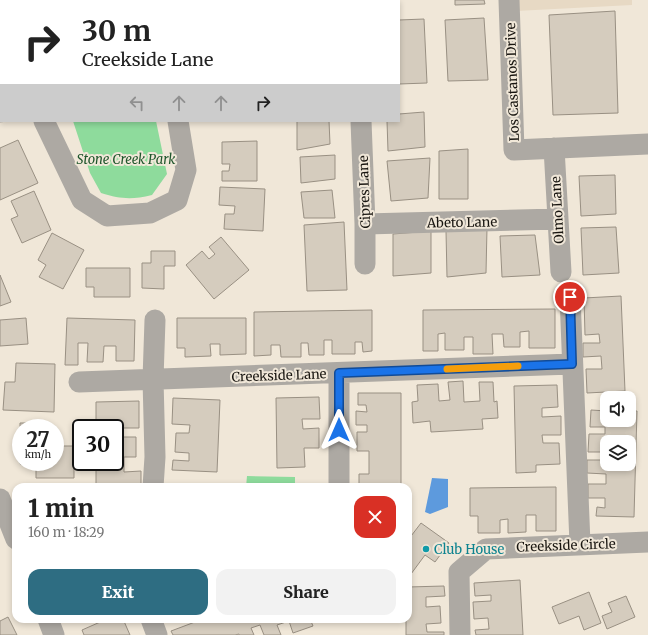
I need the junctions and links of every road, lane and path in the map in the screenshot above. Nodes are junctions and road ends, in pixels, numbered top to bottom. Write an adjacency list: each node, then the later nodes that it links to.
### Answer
1 (509, 0): 6 (street, Los Castanos Drive)
2 (44, 122): 3 (street)
3 (178, 122)
4 (361, 122): 8 (street, Cipres Lane)
5 (648, 144): 6 (street, Los Castanos Drive)
6 (554, 148): 7 (street, Olmo Lane)
7 (558, 219): 8 (street, Abeto Lane); 10 (street, Olmo Lane)
8 (365, 224): 9 (street, Cipres Lane)
9 (365, 264)
10 (561, 272)
11 (570, 297): 13 (street)
12 (155, 320): 15 (street)
13 (572, 364): 14 (street, Creekside Lane); 22 (street)
14 (339, 373): 15 (street, Creekside Lane); 18 (street)
15 (153, 379): 16 (street, Creekside Lane); 17 (street)
16 (79, 382)
17 (153, 483)
18 (339, 483)
19 (1, 504): 20 (street)
20 (12, 530)
21 (648, 542): 22 (street, Creekside Circle)
22 (580, 544): 25 (street, Creekside Circle)
23 (152, 623): 24 (street)
24 (157, 635)
25 (460, 635)

